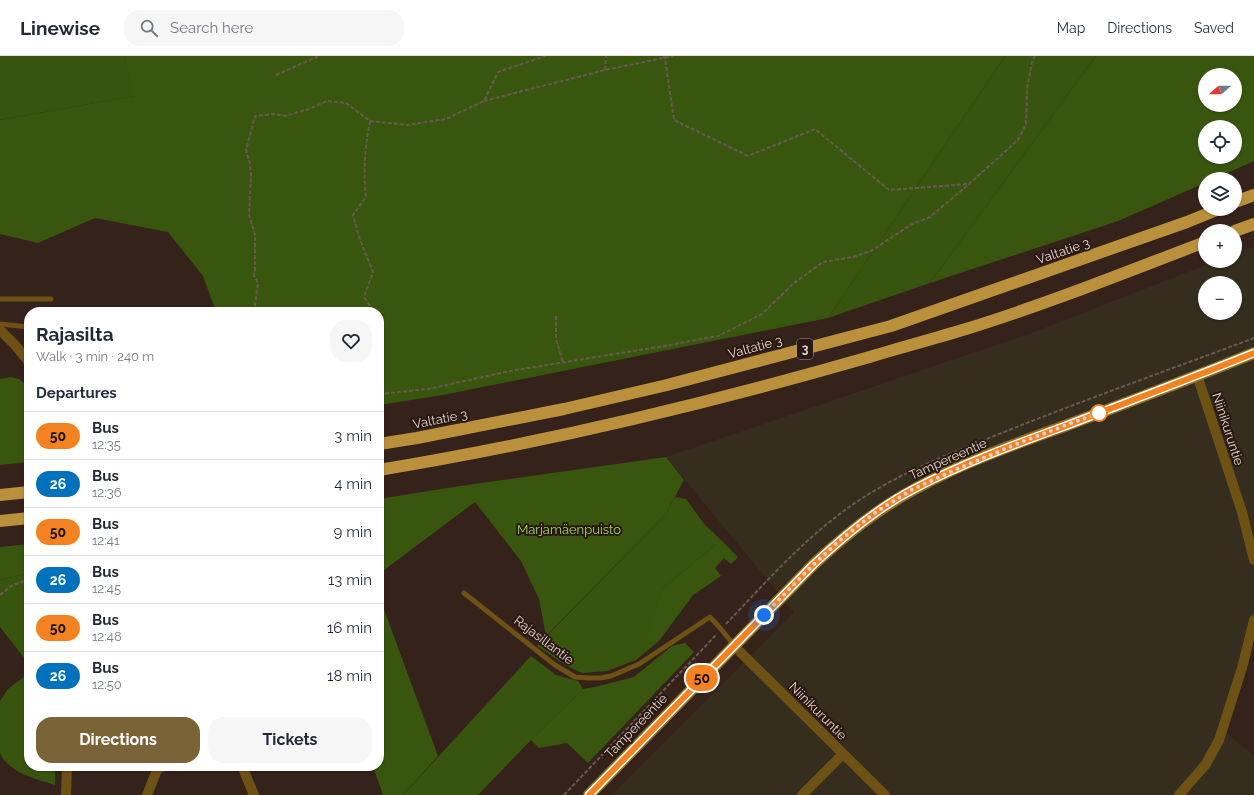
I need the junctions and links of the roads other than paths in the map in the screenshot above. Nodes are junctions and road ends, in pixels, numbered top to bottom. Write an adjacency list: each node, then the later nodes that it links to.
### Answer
1 (1254, 195): 2 (highway)
2 (1242, 199)
3 (1202, 216): 15 (highway, Valtatie 3 / 3)
4 (1254, 224): 5 (highway)
5 (1242, 228)
6 (1198, 245): 16 (highway, 3)
7 (0, 299): 8 (lane)
8 (51, 299)
9 (0, 324): 10 (lane)
10 (24, 326)
11 (0, 330): 13 (street)
12 (1254, 353): 14 (main road, Tampereentie)
13 (24, 356)
14 (1197, 375): 21 (street, Niinikuruntie); 24 (main road, Tampereentie)
15 (384, 443)
16 (384, 469)
17 (24, 493): 18 (highway)
18 (0, 496)
19 (24, 519): 20 (highway)
20 (0, 521)
21 (1254, 560)
22 (464, 593): 24 (lane, Rajasillantie)
23 (1254, 620): 35 (street)
24 (734, 646): 25 (street, Niinikuruntie); 32 (main road, Tampereentie)
25 (843, 754): 33 (street); 34 (street, Niinikuruntie)
26 (67, 771): 29 (street)
27 (157, 771): 30 (street)
28 (244, 771): 31 (street)
29 (66, 795)
30 (148, 795)
31 (254, 795)
32 (588, 795)
33 (802, 795)
34 (885, 795)
35 (1179, 795)

